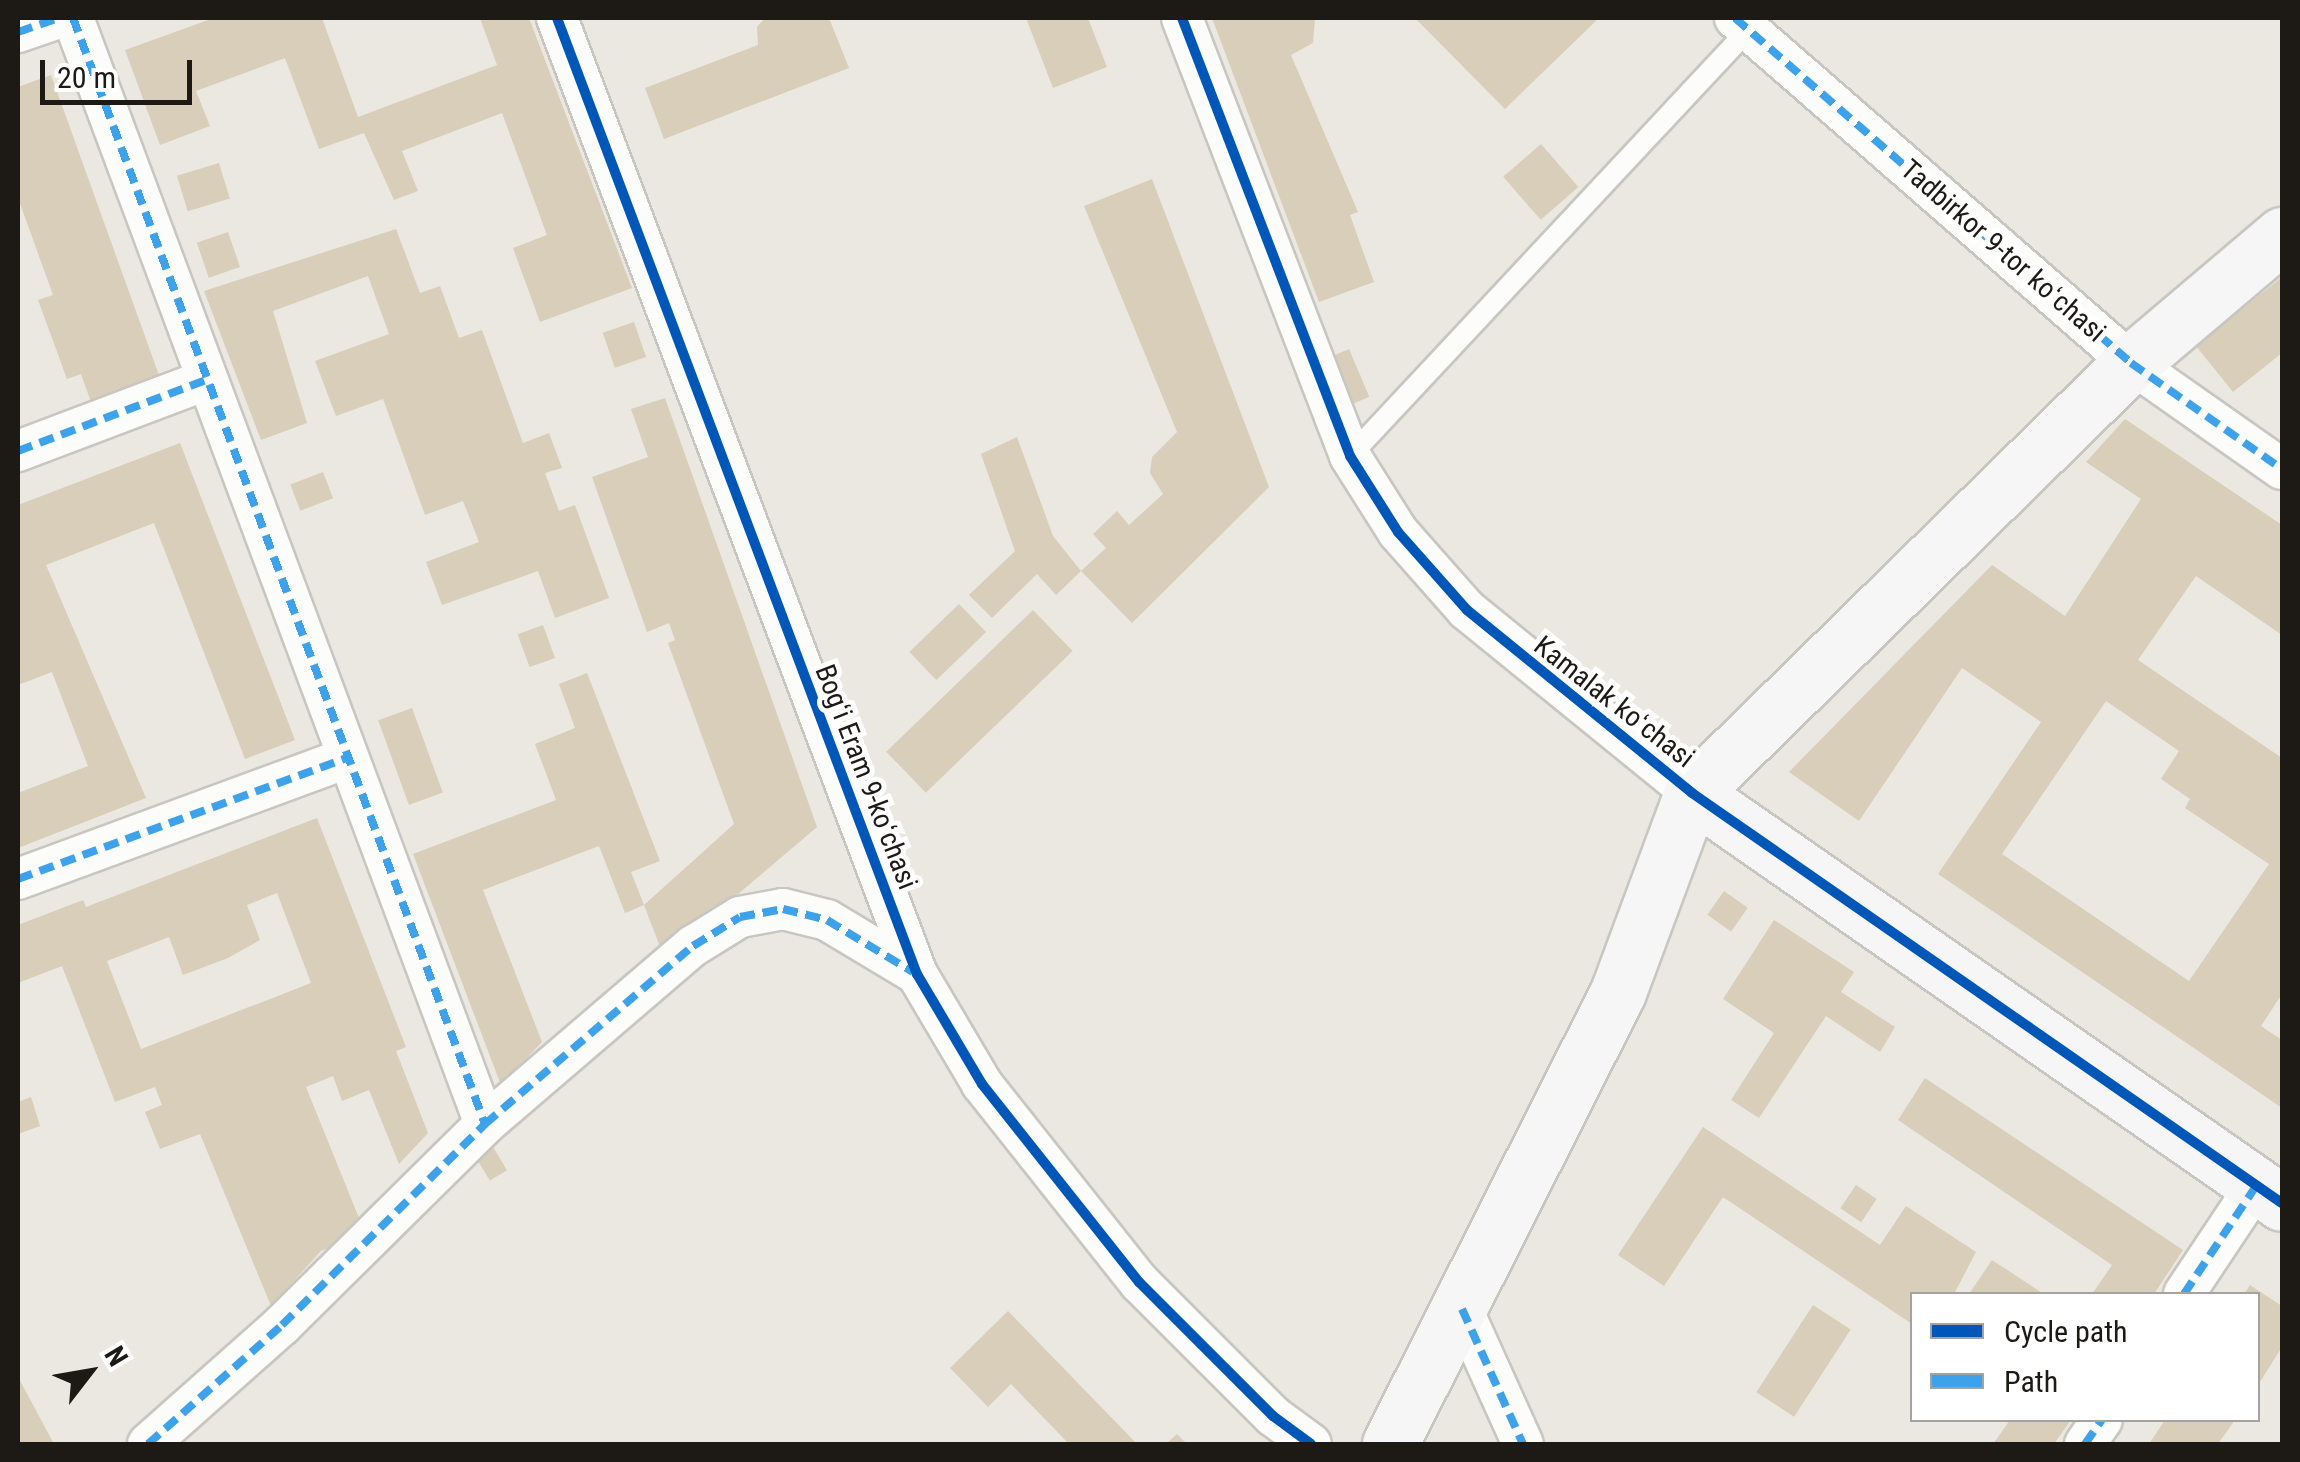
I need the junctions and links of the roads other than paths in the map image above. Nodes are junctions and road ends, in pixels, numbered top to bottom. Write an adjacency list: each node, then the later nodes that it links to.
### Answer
1 (59, 18): 6 (street)
2 (73, 18): 9 (street)
3 (557, 18): 16 (street, Bogʻi Eram 9-koʻchasi)
4 (1182, 18): 11 (street, Kamalak koʻchasi)
5 (1742, 23): 8 (street, Tadbirkor 9-tor koʻchasi); 11 (lane)
6 (18, 32)
7 (2282, 235): 8 (street)
8 (2131, 362): 12 (street, Tadbirkor 9-tor koʻchasi); 14 (street)
9 (206, 380): 10 (street); 13 (street)
10 (18, 450)
11 (1350, 456): 14 (street, Kamalak koʻchasi)
12 (2282, 469)
13 (347, 758): 15 (street); 17 (street)
14 (1692, 793): 18 (street, Kamalak koʻchasi); 20 (street)
15 (18, 879)
16 (917, 974): 17 (street); 23 (street, Bogʻi Eram 9-koʻchasi)
17 (484, 1124): 22 (street)
18 (2269, 1194): 19 (street)
19 (2186, 1292)
20 (1462, 1309): 24 (street); 25 (street)
21 (2101, 1422): 26 (street)
22 (148, 1444)
23 (1311, 1444)
24 (1390, 1444)
25 (1523, 1444)
26 (2085, 1444)

